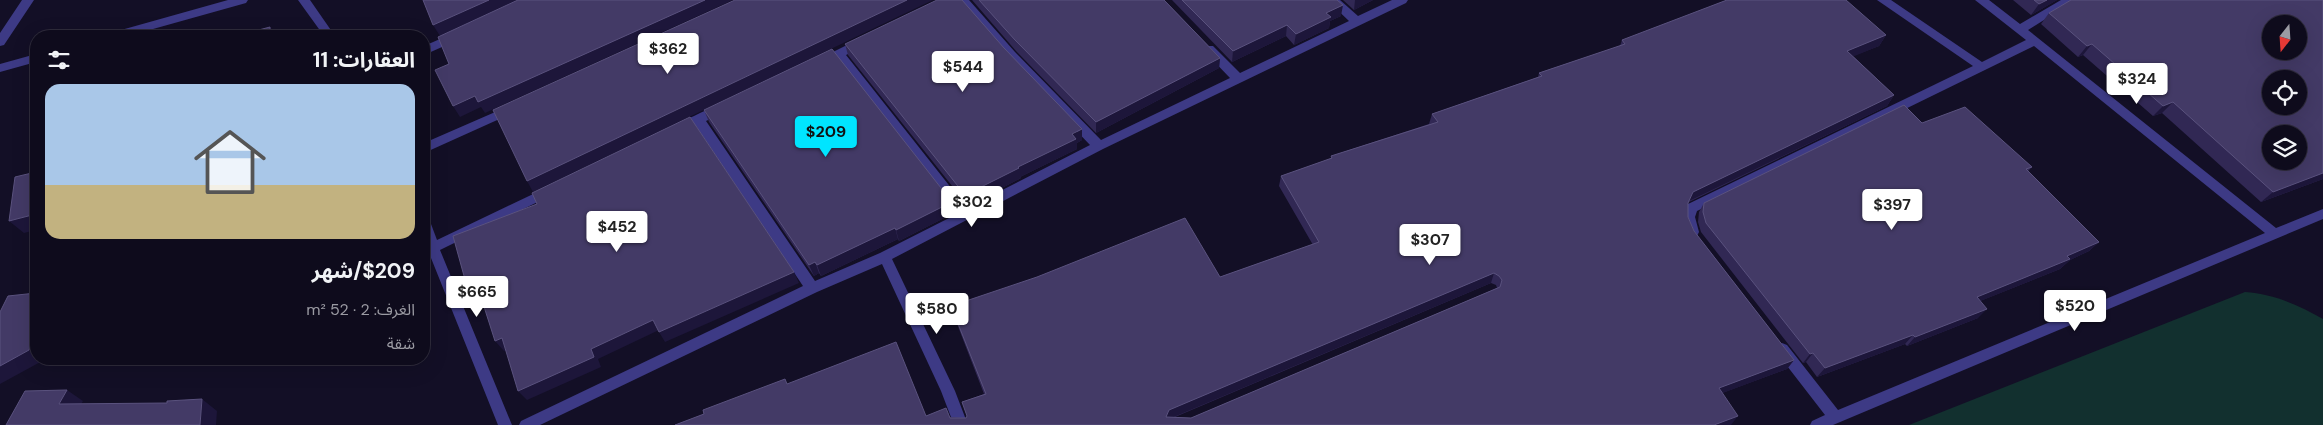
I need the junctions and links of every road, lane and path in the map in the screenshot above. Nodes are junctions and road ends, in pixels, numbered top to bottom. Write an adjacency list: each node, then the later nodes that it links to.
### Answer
1 (28, 0): 18 (street)
2 (242, 0): 12 (street)
3 (304, 0): 13 (street)
4 (963, 0): 31 (street)
5 (1333, 0): 10 (street)
6 (1402, 0): 10 (street)
7 (1883, 0): 24 (street)
8 (1981, 0): 11 (street)
9 (2070, 0): 11 (street)
10 (1357, 22): 25 (street)
11 (2020, 29): 17 (street)
12 (135, 30)
13 (326, 30)
14 (466, 31): 19 (street)
15 (873, 37): 20 (street)
16 (1198, 37): 25 (street)
17 (2035, 41): 24 (street); 35 (street)
18 (0, 42)
19 (430, 47)
20 (839, 54): 22 (street); 34 (street)
21 (30, 60): 23 (street)
22 (813, 66)
23 (0, 68)
24 (1982, 68): 37 (street)
25 (1238, 78): 31 (street)
26 (524, 103): 30 (street)
27 (733, 103): 28 (street)
28 (698, 119): 29 (street); 40 (street)
29 (663, 136)
30 (430, 145)
31 (1099, 146): 34 (street)
32 (565, 184): 38 (street)
33 (2323, 214): 35 (street)
34 (966, 216): 39 (street)
35 (2275, 234): 42 (street)
36 (430, 239): 38 (street)
37 (1701, 244)
38 (433, 248): 43 (street)
39 (885, 257): 40 (street); 45 (street)
40 (812, 288): 44 (street)
41 (1774, 338): 42 (street)
42 (1835, 417): 46 (street)
43 (505, 425)
44 (526, 425)
45 (961, 425)
46 (1817, 425)

